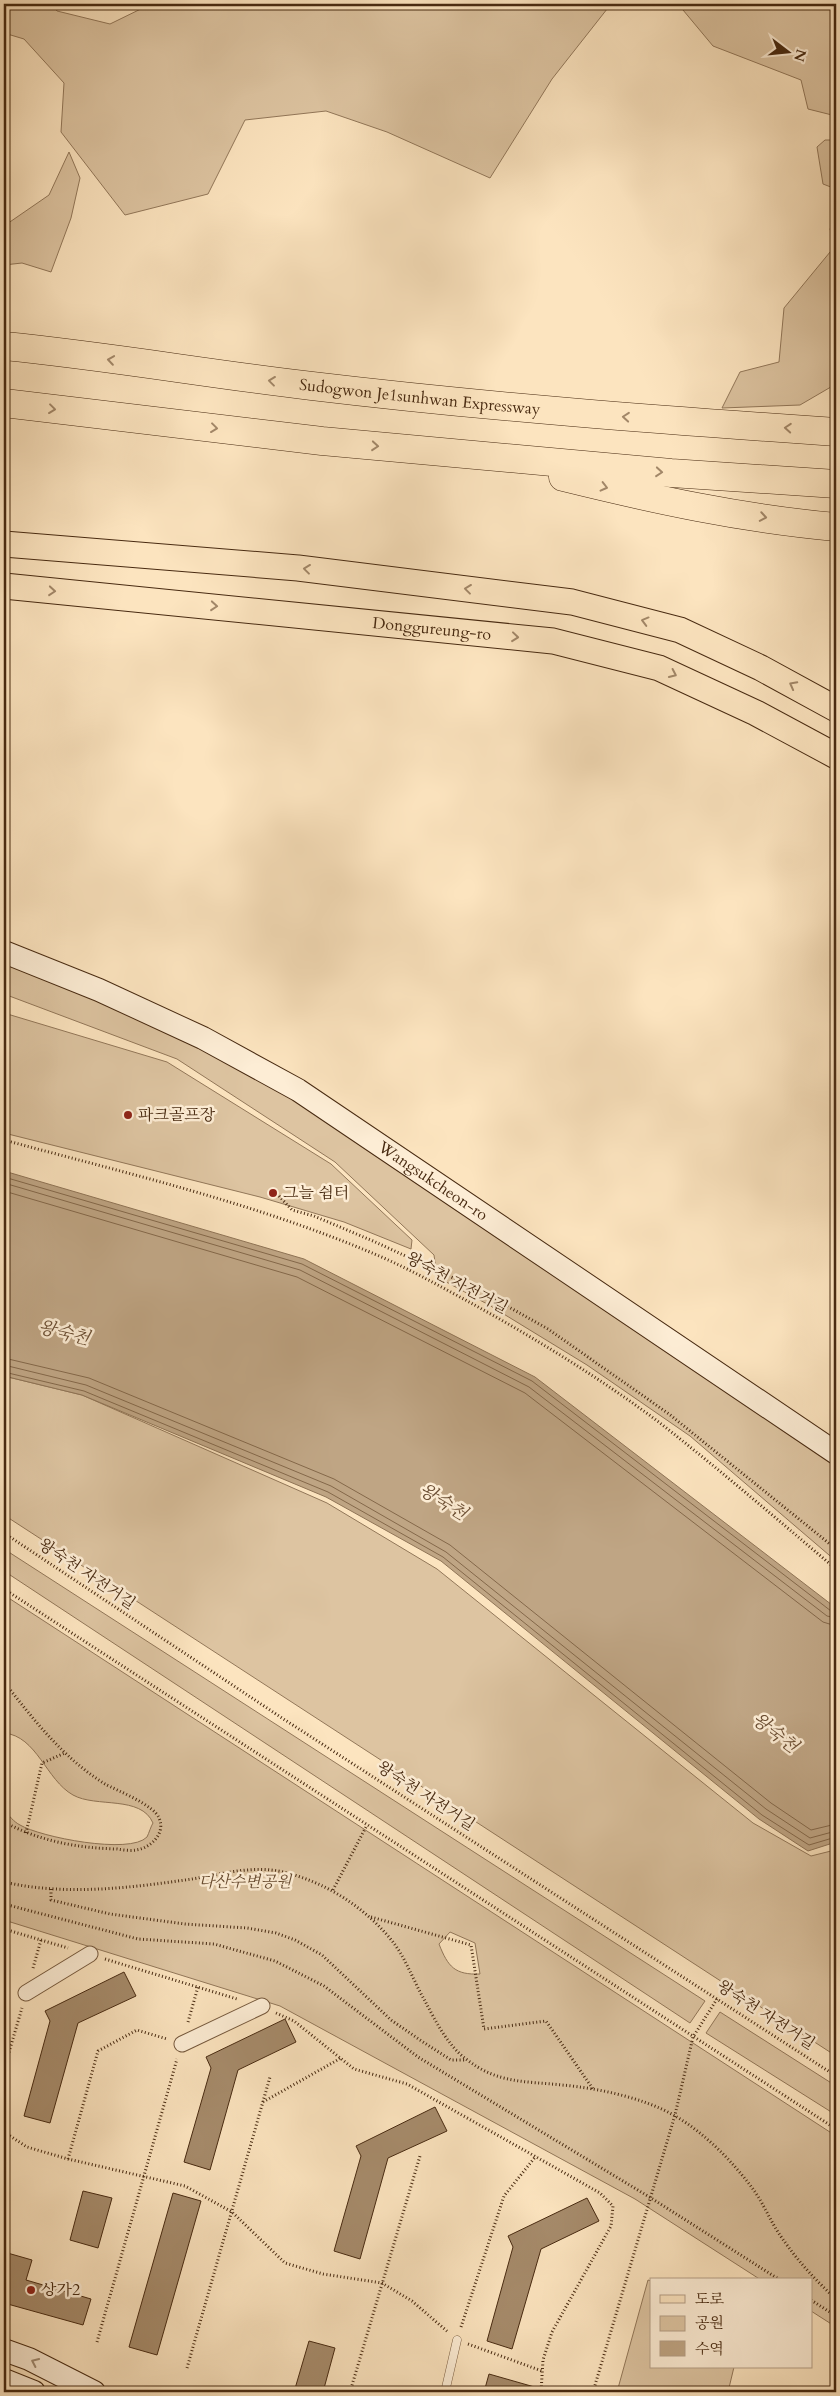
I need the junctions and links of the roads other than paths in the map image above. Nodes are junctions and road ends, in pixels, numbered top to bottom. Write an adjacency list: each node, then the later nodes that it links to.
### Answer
1 (4, 346): 3 (highway, Sudogwon Je1sunhwan Expressway, one-way to 1)
2 (4, 403): 4 (highway, one-way to 4)
3 (836, 432)
4 (471, 455): 5 (highway, one-way to 5); 6 (highway, one-way to 6)
5 (836, 484)
6 (836, 527)
7 (4, 544): 9 (main road, one-way to 7)
8 (4, 586): 10 (main road, Donggureung-ro, one-way to 10)
9 (836, 708)
10 (836, 756)
11 (4, 952): 12 (street, Wangsukcheon-ro)
12 (836, 1453)
13 (90, 1954): 14 (street)
14 (26, 1994)
15 (262, 2006): 16 (street)
16 (182, 2044)
17 (457, 2340): 22 (lane)
18 (4, 2350): 21 (street, one-way to 18)
19 (4, 2380): 20 (street)
20 (34, 2392)
21 (94, 2392)
22 (445, 2392)

